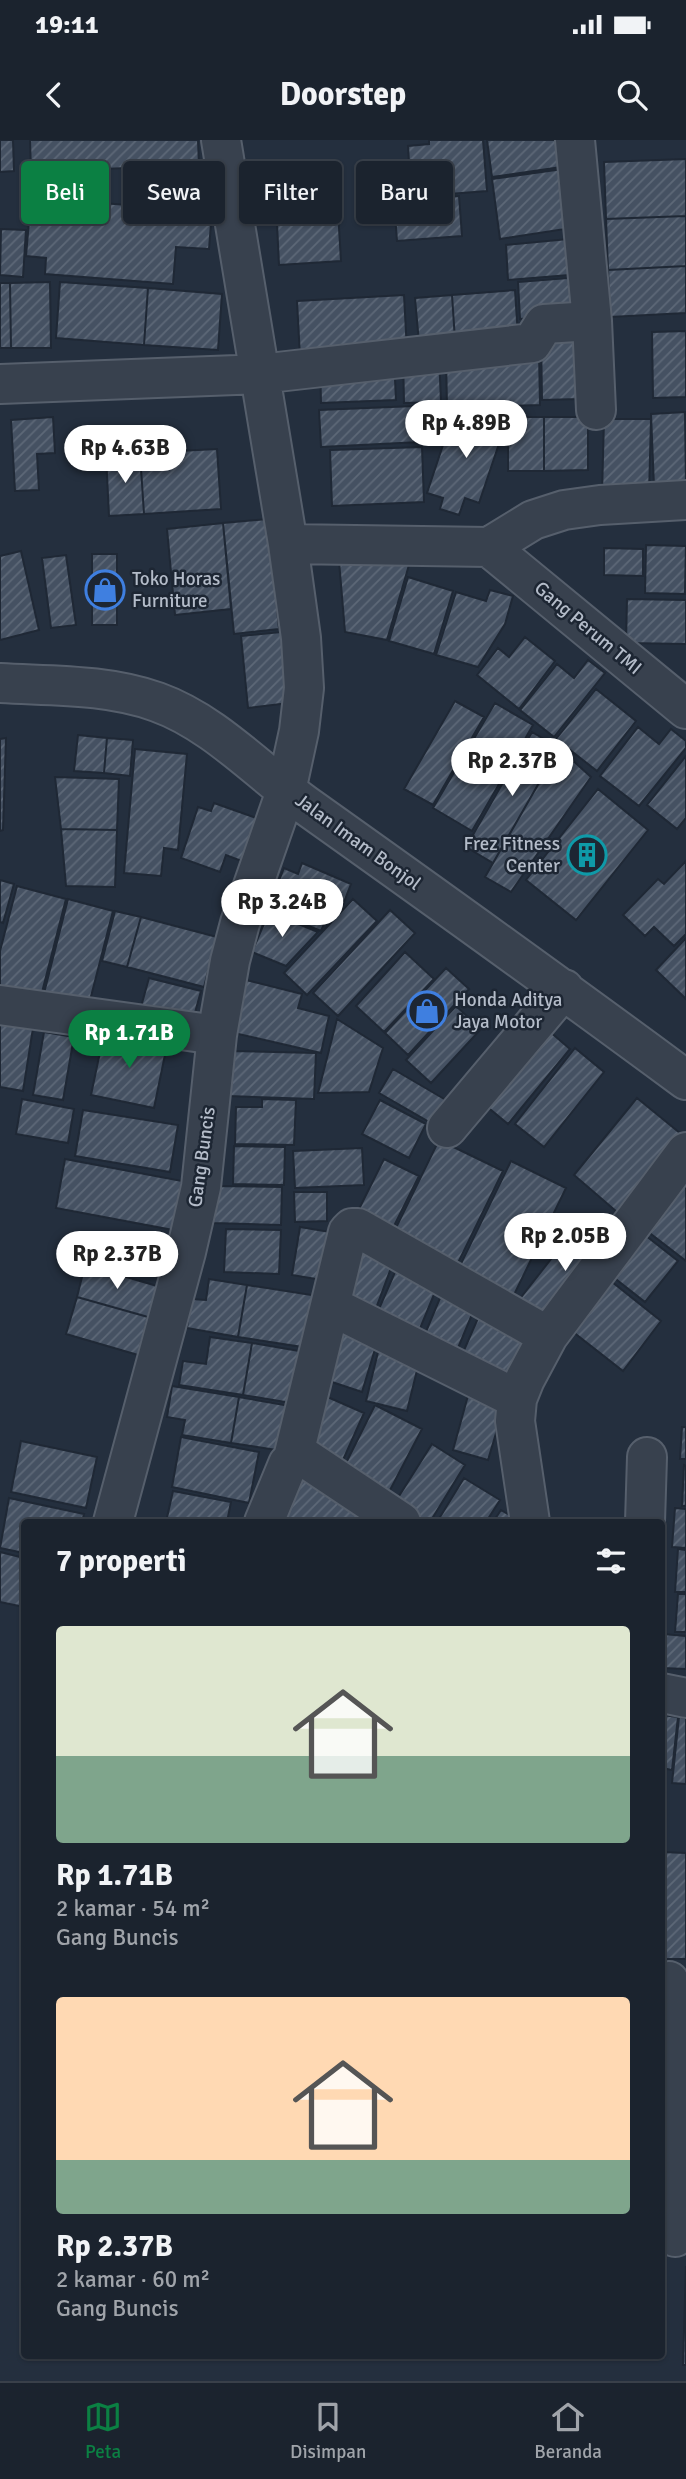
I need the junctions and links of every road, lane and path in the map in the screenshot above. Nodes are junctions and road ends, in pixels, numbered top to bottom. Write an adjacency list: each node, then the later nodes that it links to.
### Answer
1 (221, 140): 4 (street, Gang Buncis)
2 (575, 140): 3 (street)
3 (592, 321): 4 (street); 6 (street)
4 (260, 374): 5 (street); 8 (street, Gang Buncis)
5 (0, 384)
6 (596, 410)
7 (686, 500): 9 (street)
8 (288, 544): 9 (street); 12 (street, Gang Buncis)
9 (489, 547): 11 (street, Gang Perum TMI)
10 (0, 683): 12 (street, Jalan Imam Bonjol)
11 (686, 709)
12 (286, 791): 13 (street, Jalan Imam Bonjol); 15 (street, Gang Buncis)
13 (564, 989): 16 (street, Jalan Imam Bonjol); 17 (street)
14 (0, 1005): 15 (street)
15 (216, 1035): 24 (street, Gang Buncis)
16 (686, 1080)
17 (447, 1128)
18 (686, 1152): 20 (street)
19 (331, 1306): 20 (street); 21 (street); 23 (street)
20 (548, 1336): 21 (street)
21 (517, 1399): 27 (street)
22 (647, 1457): 28 (street)
23 (293, 1458): 25 (street); 26 (street)
24 (114, 1519)
25 (265, 1519)
26 (396, 1519)
27 (529, 1519)
28 (645, 1519)
29 (665, 1694): 30 (street)
30 (686, 1698)
31 (672, 1981): 32 (street)
32 (674, 2237)

